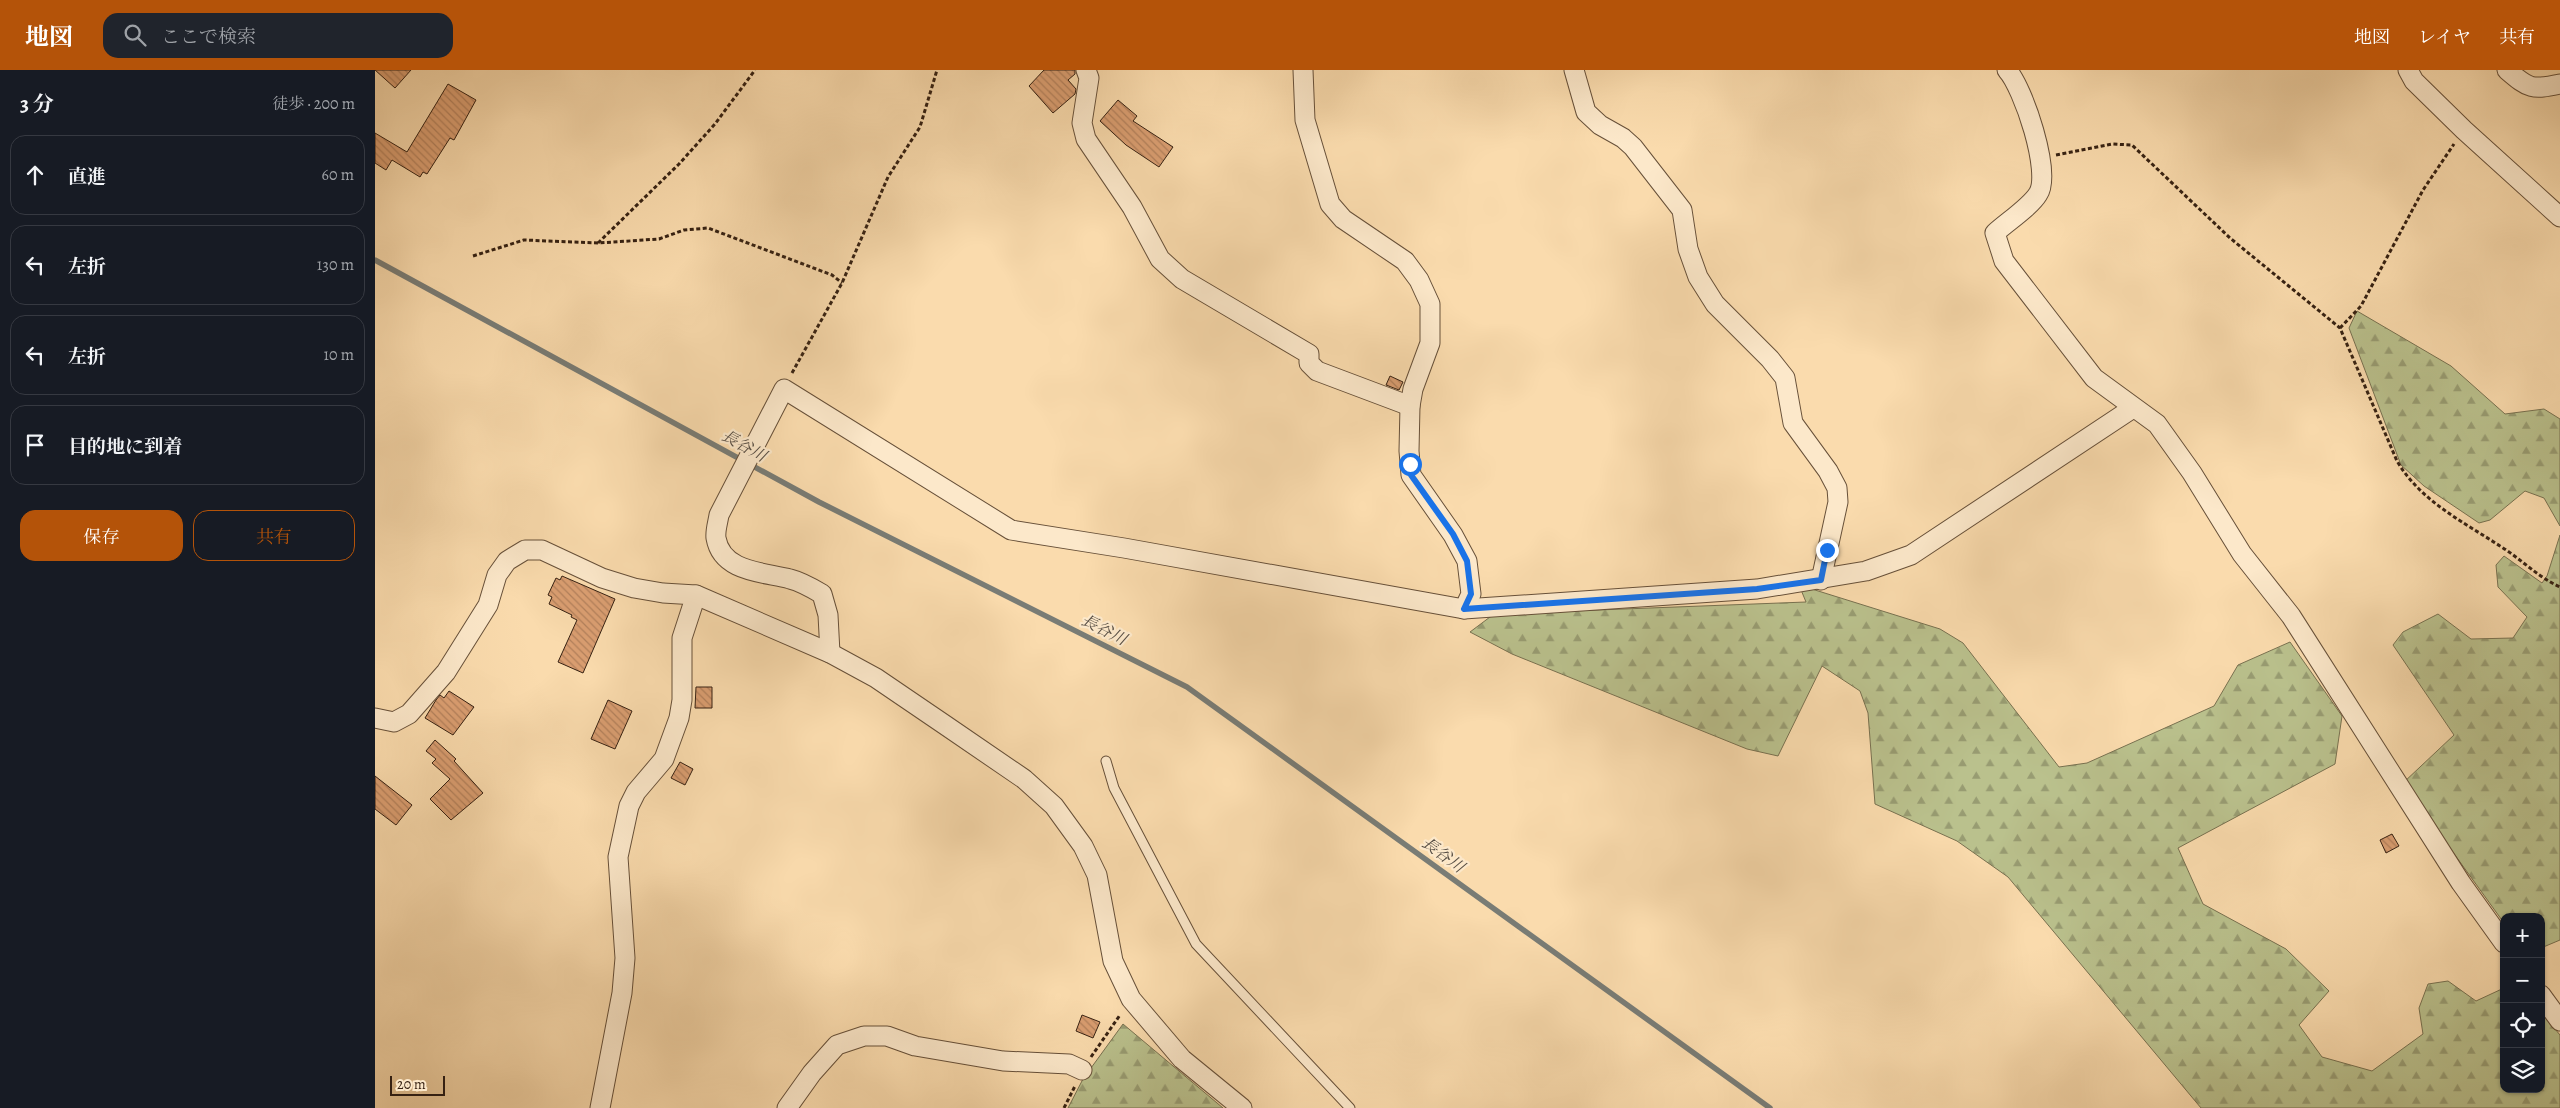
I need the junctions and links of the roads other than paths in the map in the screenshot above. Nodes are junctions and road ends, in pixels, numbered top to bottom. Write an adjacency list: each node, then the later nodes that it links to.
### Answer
1 (1086, 70): 9 (street)
2 (1303, 70): 9 (street)
3 (1573, 70): 11 (street)
4 (2007, 70): 10 (street)
5 (2408, 70): 8 (street)
6 (2507, 70): 7 (street)
7 (2560, 84)
8 (2560, 217)
9 (1410, 406): 13 (street)
10 (2133, 408): 11 (street); 17 (street)
11 (1821, 580): 13 (street)
12 (696, 594): 14 (street); 15 (street); 21 (street)
13 (1464, 609): 14 (street)
14 (831, 653): 23 (street)
15 (375, 718)
16 (1106, 761): 24 (lane)
17 (2500, 937)
18 (2545, 1000): 19 (street)
19 (2560, 1021)
20 (1083, 1070): 22 (street)
21 (600, 1108)
22 (787, 1108)
23 (1242, 1108)
24 (1350, 1108)

